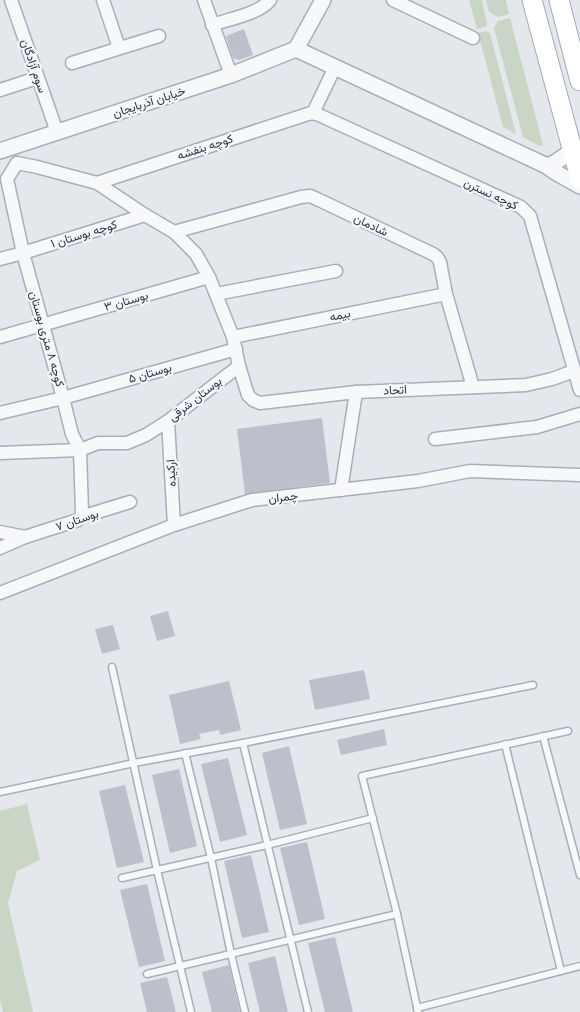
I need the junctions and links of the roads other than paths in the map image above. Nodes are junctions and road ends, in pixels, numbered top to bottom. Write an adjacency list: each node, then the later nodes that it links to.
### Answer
1 (12, 0): 19 (street, سوم آزادگان)
2 (103, 0): 14 (street)
3 (204, 0): 10 (street)
4 (270, 0): 10 (street)
5 (323, 0): 15 (street)
6 (393, 0): 12 (street)
7 (532, 0): 13 (main road)
8 (542, 0): 13 (main road)
9 (559, 0): 20 (main road)
10 (212, 24): 18 (street)
11 (159, 36): 14 (street)
12 (473, 38)
13 (543, 42): 25 (main road)
14 (119, 48): 16 (street)
15 (296, 49): 17 (street); 18 (street, خیابان آذربایجان)
16 (72, 63)
17 (336, 67): 22 (street); 27 (street)
18 (231, 75): 23 (street, خیابان آذربایجان)
19 (37, 78): 21 (street); 23 (street, سوم آزادگان)
20 (580, 81)
21 (0, 90)
22 (313, 113): 29 (street, کوچه بنفشه); 44 (street, کوچه نسترن)
23 (57, 132): 24 (street, خیابان آذربایجان)
24 (6, 150): 26 (street)
25 (572, 151): 27 (street); 28 (main road)
26 (17, 163): 29 (street); 31 (street, کوچه ۸ متری بوستان)
27 (547, 166): 30 (street)
28 (580, 178)
29 (97, 183): 32 (street)
30 (580, 186)
31 (5, 193): 34 (street, کوچه ۸ متری بوستان)
32 (146, 215): 33 (street); 34 (street, کوچه بوستان ۱)
33 (174, 232): 37 (street); 39 (street, شادمان)
34 (23, 254): 35 (street, کوچه بوستان ۱); 40 (street, کوچه ۸ متری بوستان)
35 (0, 259)
36 (336, 270): 38 (street)
37 (209, 277): 38 (street); 40 (street, بوستان ۳)
38 (216, 294): 42 (street)
39 (446, 294): 42 (street, بیمه); 45 (street, شادمان)
40 (43, 325): 41 (street, بوستان ۳); 48 (street, کوچه ۸ متری بوستان)
41 (0, 337)
42 (235, 343): 43 (street); 48 (street, بوستان ۵)
43 (238, 366): 47 (street, اتحاد); 51 (street, بوستان شرقی)
44 (574, 371): 45 (street, اتحاد); 46 (street, کوچه نسترن)
45 (473, 387): 47 (street, اتحاد)
46 (580, 390)
47 (356, 392): 56 (street)
48 (63, 398): 49 (street, بوستان ۵); 53 (street, کوچه ۸ متری بوستان)
49 (0, 413)
50 (580, 414): 52 (street)
51 (168, 421): 53 (street, بوستان شرقی); 59 (street, ارکیده)
52 (435, 439)
53 (80, 450): 54 (street, بوستان شرقی); 58 (street, کوچه ۸ متری بوستان)
54 (0, 452)
55 (580, 475): 56 (street, چمران)
56 (341, 490): 59 (street, چمران)
57 (130, 502): 58 (street, بوستان ۷)
58 (81, 518): 61 (street, بوستان ۷)
59 (174, 525): 63 (street, چمران)
60 (0, 532): 61 (street, بوستان ۷)
61 (25, 537): 62 (street, بوستان ۷)
62 (0, 548)
63 (0, 593)
64 (112, 667): 71 (lane)
65 (533, 685): 68 (lane)
66 (568, 730): 67 (lane)
67 (543, 736): 69 (lane); 77 (lane)
68 (243, 743): 70 (lane); 74 (lane)
69 (505, 744): 73 (lane); 84 (lane)
70 (185, 753): 71 (lane); 75 (lane)
71 (134, 763): 72 (lane); 76 (lane)
72 (0, 792)
73 (373, 818): 74 (lane); 79 (lane)
74 (268, 845): 75 (lane); 80 (lane)
75 (211, 858): 76 (lane); 81 (lane)
76 (158, 870): 78 (lane); 82 (lane)
77 (580, 875)
78 (122, 878)
79 (397, 914): 80 (lane); 86 (lane)
80 (291, 940): 81 (lane); 89 (lane)
81 (231, 954): 82 (lane); 88 (lane)
82 (180, 966): 85 (lane); 87 (lane)
83 (580, 966): 84 (lane)
84 (561, 971): 86 (lane)
85 (146, 974)
86 (417, 1010)
87 (191, 1012)
88 (245, 1012)
89 (308, 1012)

